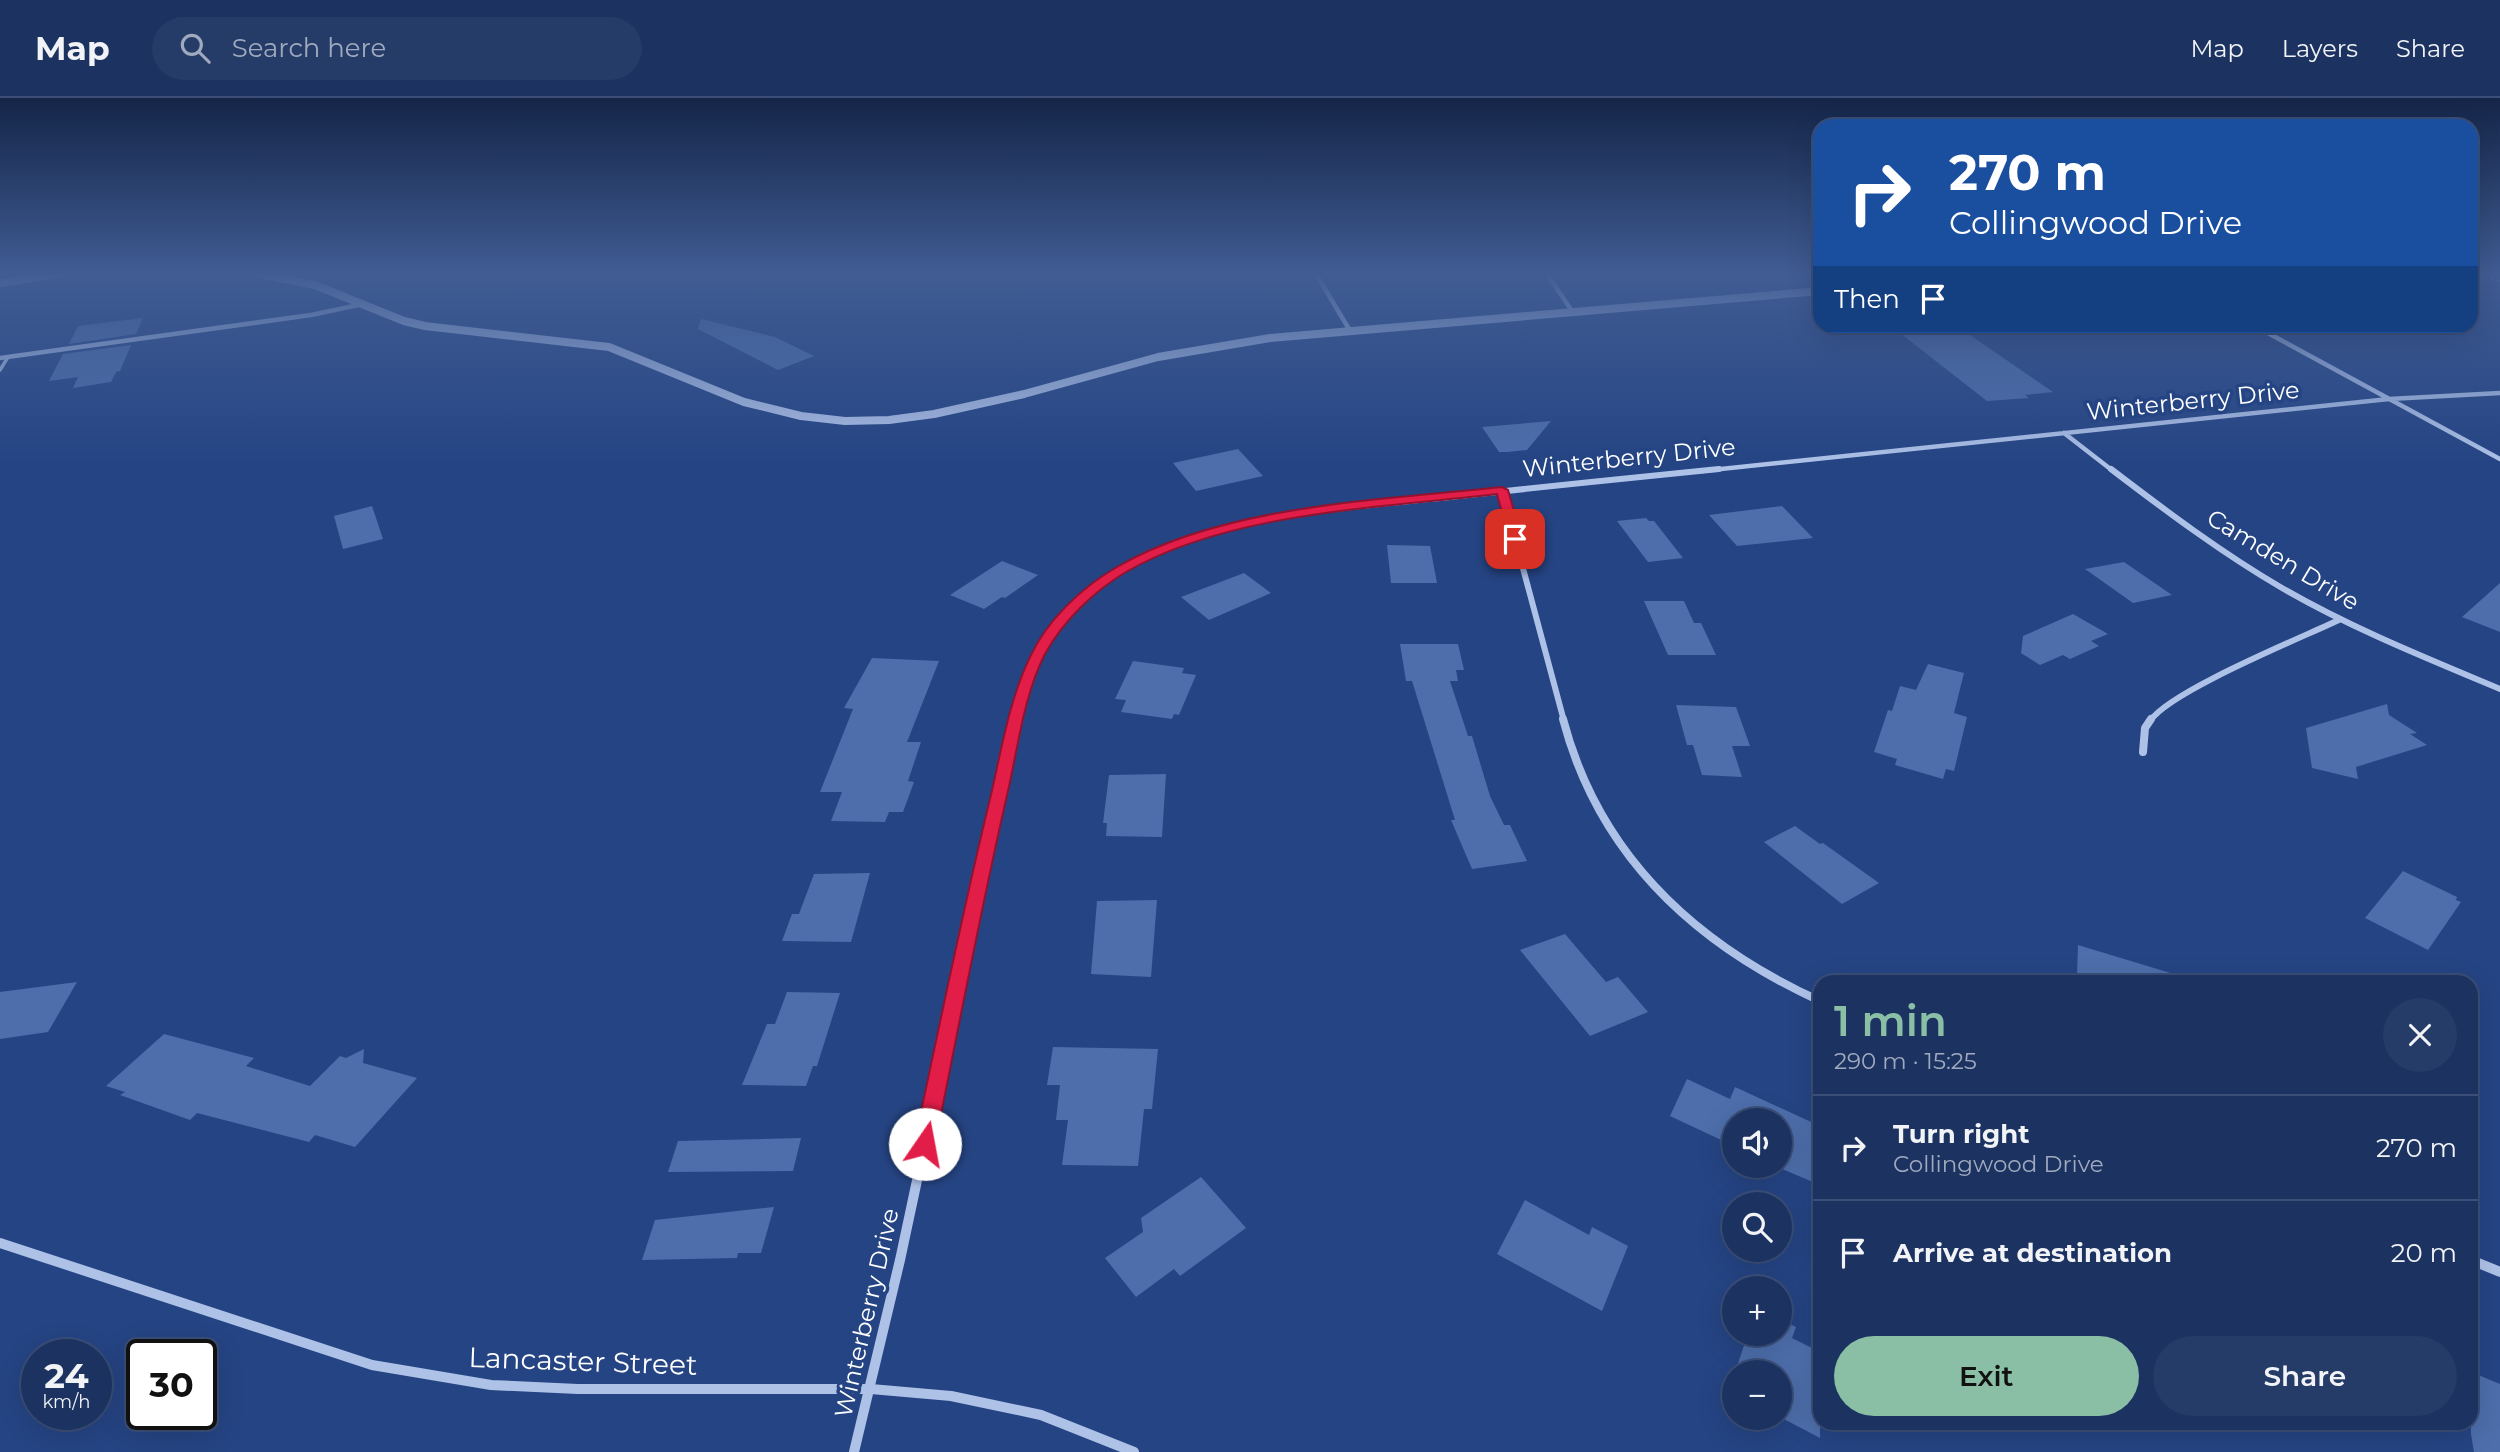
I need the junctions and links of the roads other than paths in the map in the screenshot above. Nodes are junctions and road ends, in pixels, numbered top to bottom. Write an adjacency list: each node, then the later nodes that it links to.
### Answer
1 (151, 337): 5 (street)
2 (519, 337): 3 (street)
3 (1279, 337)
4 (2276, 337): 9 (street)
5 (8, 357): 6 (street); 7 (lane)
6 (0, 358)
7 (0, 370)
8 (2500, 393): 9 (street, Winterberry Drive)
9 (2389, 399): 10 (street, Winterberry Drive); 11 (street)
10 (2064, 433): 12 (street, Winterberry Drive); 13 (street, Camden Drive)
11 (2500, 459)
12 (1502, 490): 16 (street); 20 (street, Winterberry Drive)
13 (2341, 619): 14 (street, Camden Drive); 15 (street)
14 (2500, 690)
15 (2143, 752)
16 (1813, 998)
17 (0, 1242): 20 (street, Lancaster Street)
18 (2478, 1263): 19 (street)
19 (2500, 1272)
20 (871, 1389): 21 (street, Winterberry Drive); 22 (street, Lancaster Street)
21 (855, 1452)
22 (1134, 1452)

